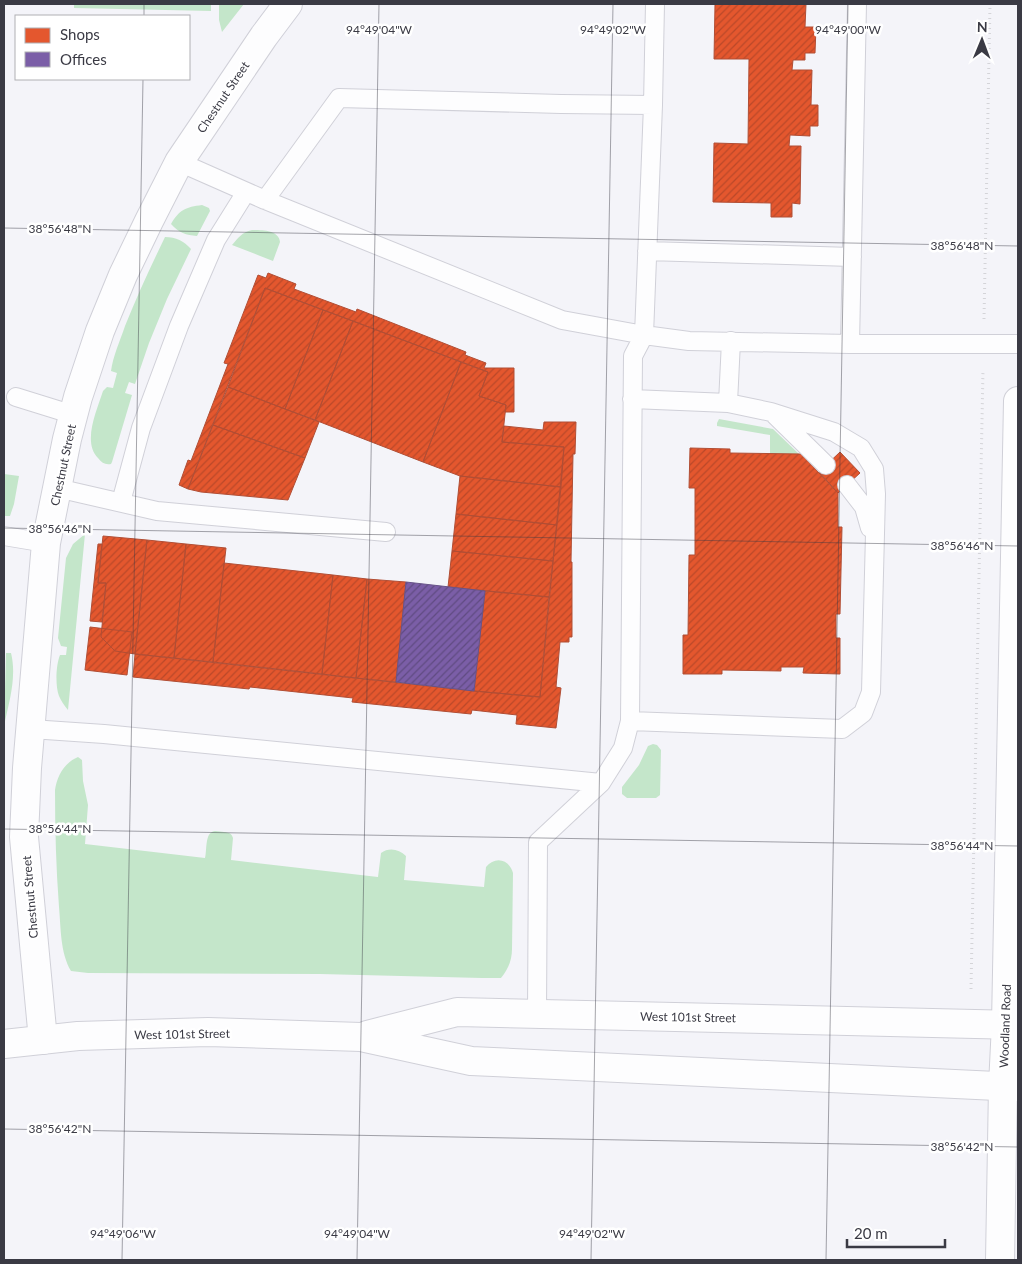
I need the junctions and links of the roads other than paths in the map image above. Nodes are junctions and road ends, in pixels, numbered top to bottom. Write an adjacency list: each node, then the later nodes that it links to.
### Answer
1 (288, 4): 5 (street, Chestnut Street)
2 (655, 4): 4 (lane)
3 (858, 4): 9 (lane)
4 (653, 105): 7 (lane); 8 (lane)
5 (179, 162): 6 (lane); 19 (street, Chestnut Street)
6 (246, 192): 7 (lane); 23 (lane)
7 (265, 200): 10 (lane)
8 (648, 250): 9 (lane); 10 (lane)
9 (852, 257): 12 (lane)
10 (644, 335): 11 (lane); 15 (lane)
11 (731, 341): 12 (lane); 17 (lane)
12 (850, 344): 13 (lane)
13 (1018, 344)
14 (16, 397): 19 (lane)
15 (632, 400): 17 (lane); 28 (lane)
16 (1018, 401): 32 (street, Woodland Road)
17 (728, 403): 18 (lane)
18 (771, 412): 20 (lane); 27 (lane)
19 (74, 415): 22 (street, Chestnut Street)
20 (826, 465)
21 (847, 485): 27 (lane)
22 (57, 488): 23 (lane); 26 (street, Chestnut Street)
23 (121, 502): 24 (lane)
24 (386, 532)
25 (4, 536): 26 (lane)
26 (46, 543): 29 (street, Chestnut Street)
27 (874, 545): 28 (lane)
28 (630, 721): 30 (lane)
29 (31, 729): 30 (lane); 34 (street, Chestnut Street)
30 (601, 783): 31 (lane)
31 (537, 1014): 32 (street, West 101st Street); 33 (street, West 101st Street)
32 (1012, 1024): 36 (street, Woodland Road)
33 (361, 1037): 34 (street, West 101st Street); 36 (street, West 101st Street)
34 (43, 1040): 35 (street, West 101st Street)
35 (4, 1044)
36 (1011, 1086): 37 (street, Woodland Road)
37 (1000, 1260)

